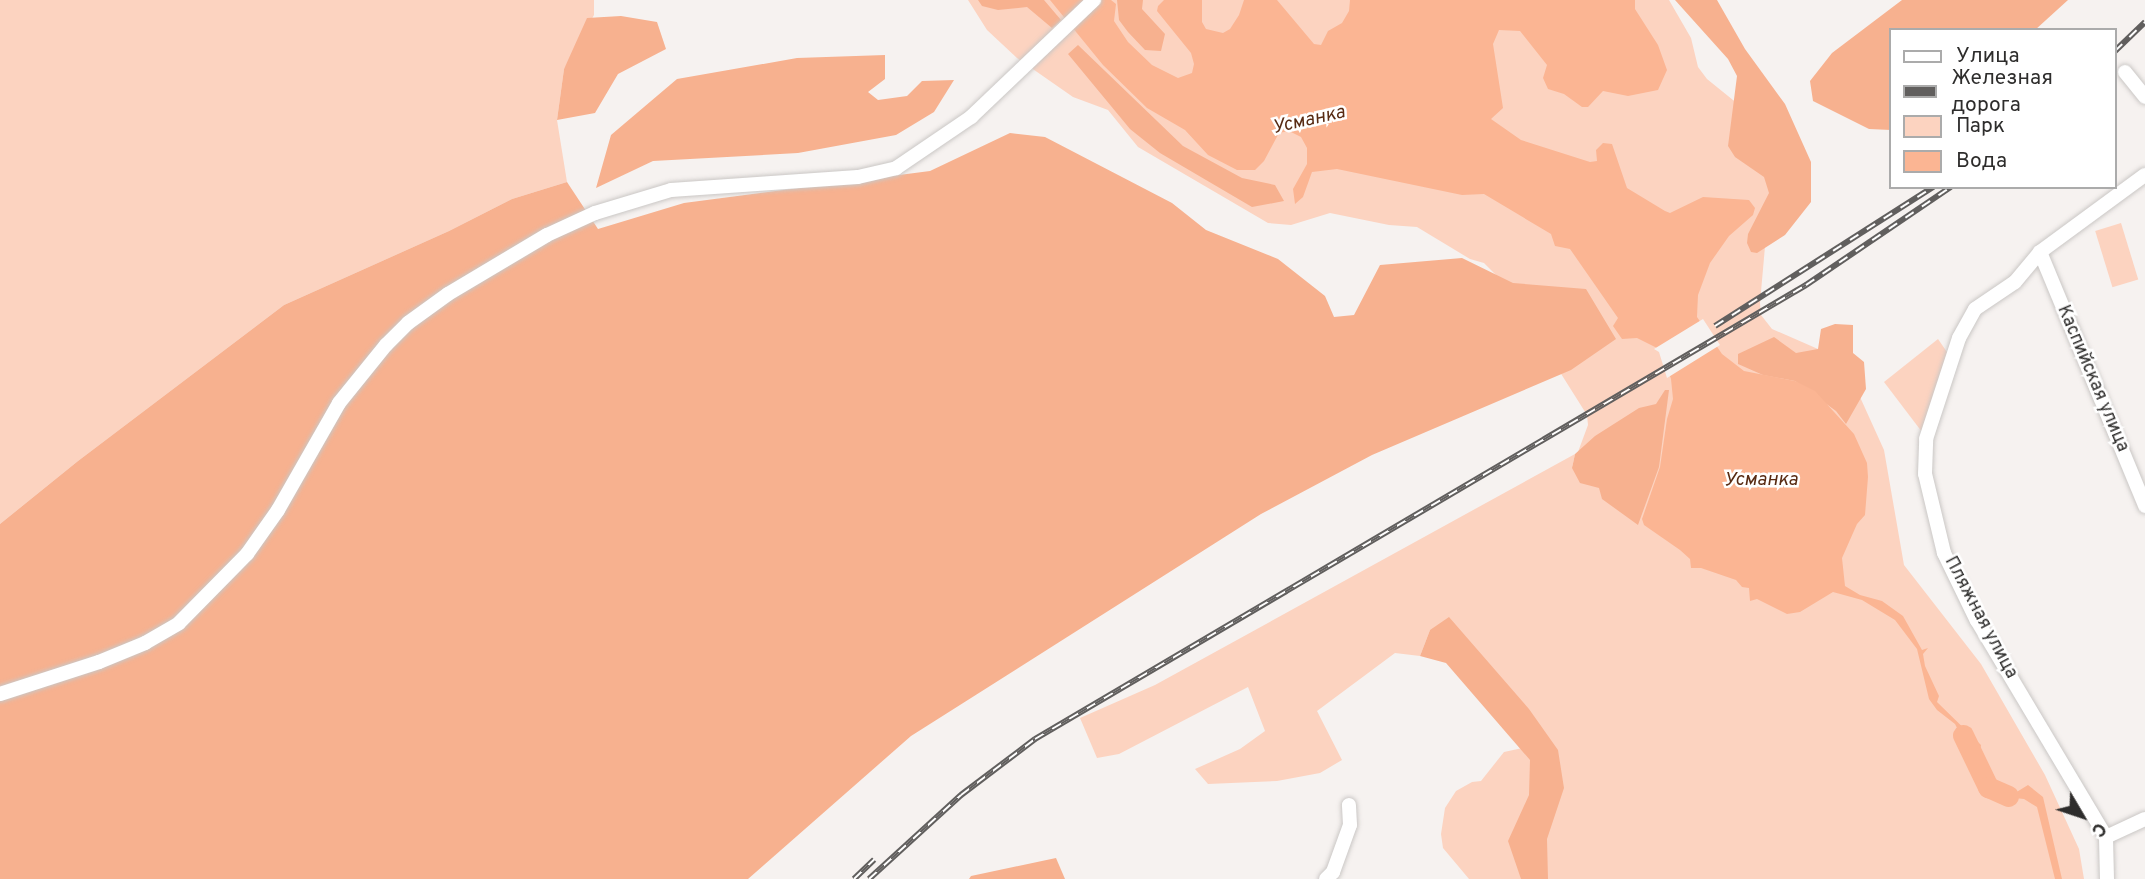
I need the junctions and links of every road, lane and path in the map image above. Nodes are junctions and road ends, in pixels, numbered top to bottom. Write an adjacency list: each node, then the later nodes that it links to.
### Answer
1 (1094, 0): 7 (street)
2 (2125, 72): 3 (street)
3 (2145, 97)
4 (2145, 175): 5 (street, Пляжная улица)
5 (2040, 252): 6 (street, Каспийская улица); 10 (street, Пляжная улица)
6 (2145, 506)
7 (0, 694)
8 (1349, 805): 11 (street)
9 (2145, 819): 10 (street)
10 (2106, 837): 12 (street, Пляжная улица)
11 (1326, 879)
12 (2108, 879)

